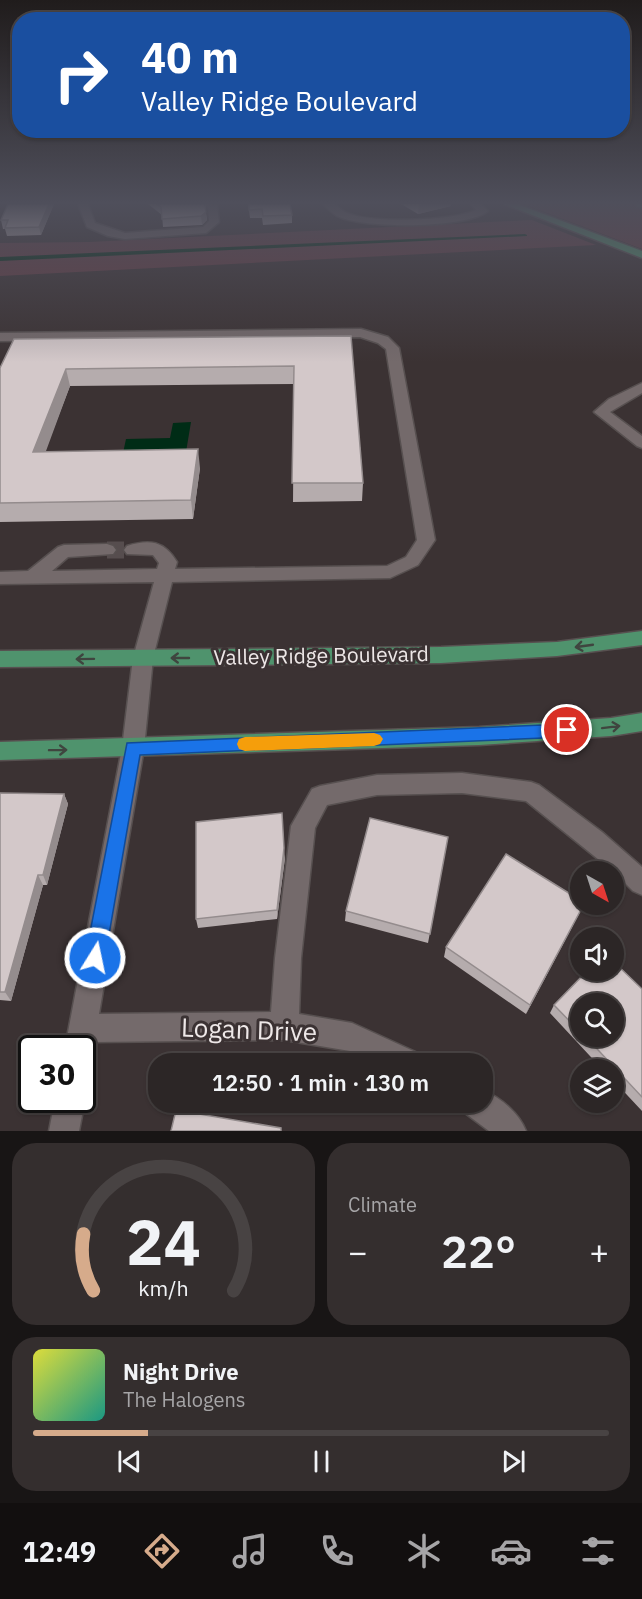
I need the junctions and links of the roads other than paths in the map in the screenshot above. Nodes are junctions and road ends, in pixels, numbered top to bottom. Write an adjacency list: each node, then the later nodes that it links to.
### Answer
1 (0, 338): 6 (street)
2 (642, 387): 3 (street)
3 (642, 443)
4 (107, 550): 8 (street)
5 (132, 550): 6 (street)
6 (165, 575): 8 (street); 10 (street)
7 (0, 578): 8 (street)
8 (32, 578)
9 (642, 638): 10 (main road, Valley Ridge Boulevard, one-way to 10)
10 (143, 658): 11 (main road, Valley Ridge Boulevard, one-way to 11); 13 (street)
11 (0, 660)
12 (642, 722): 13 (main road, one-way to 12)
13 (133, 748): 14 (main road, one-way to 13); 17 (street)
14 (0, 751)
15 (642, 883): 16 (street)
16 (284, 1026): 18 (street, Logan Drive); 19 (street, Logan Drive)
17 (82, 1035)
18 (96, 1037)
19 (386, 1053)
20 (67, 1113): 22 (street)
21 (492, 1113): 23 (street)
22 (64, 1131)
23 (511, 1131)

